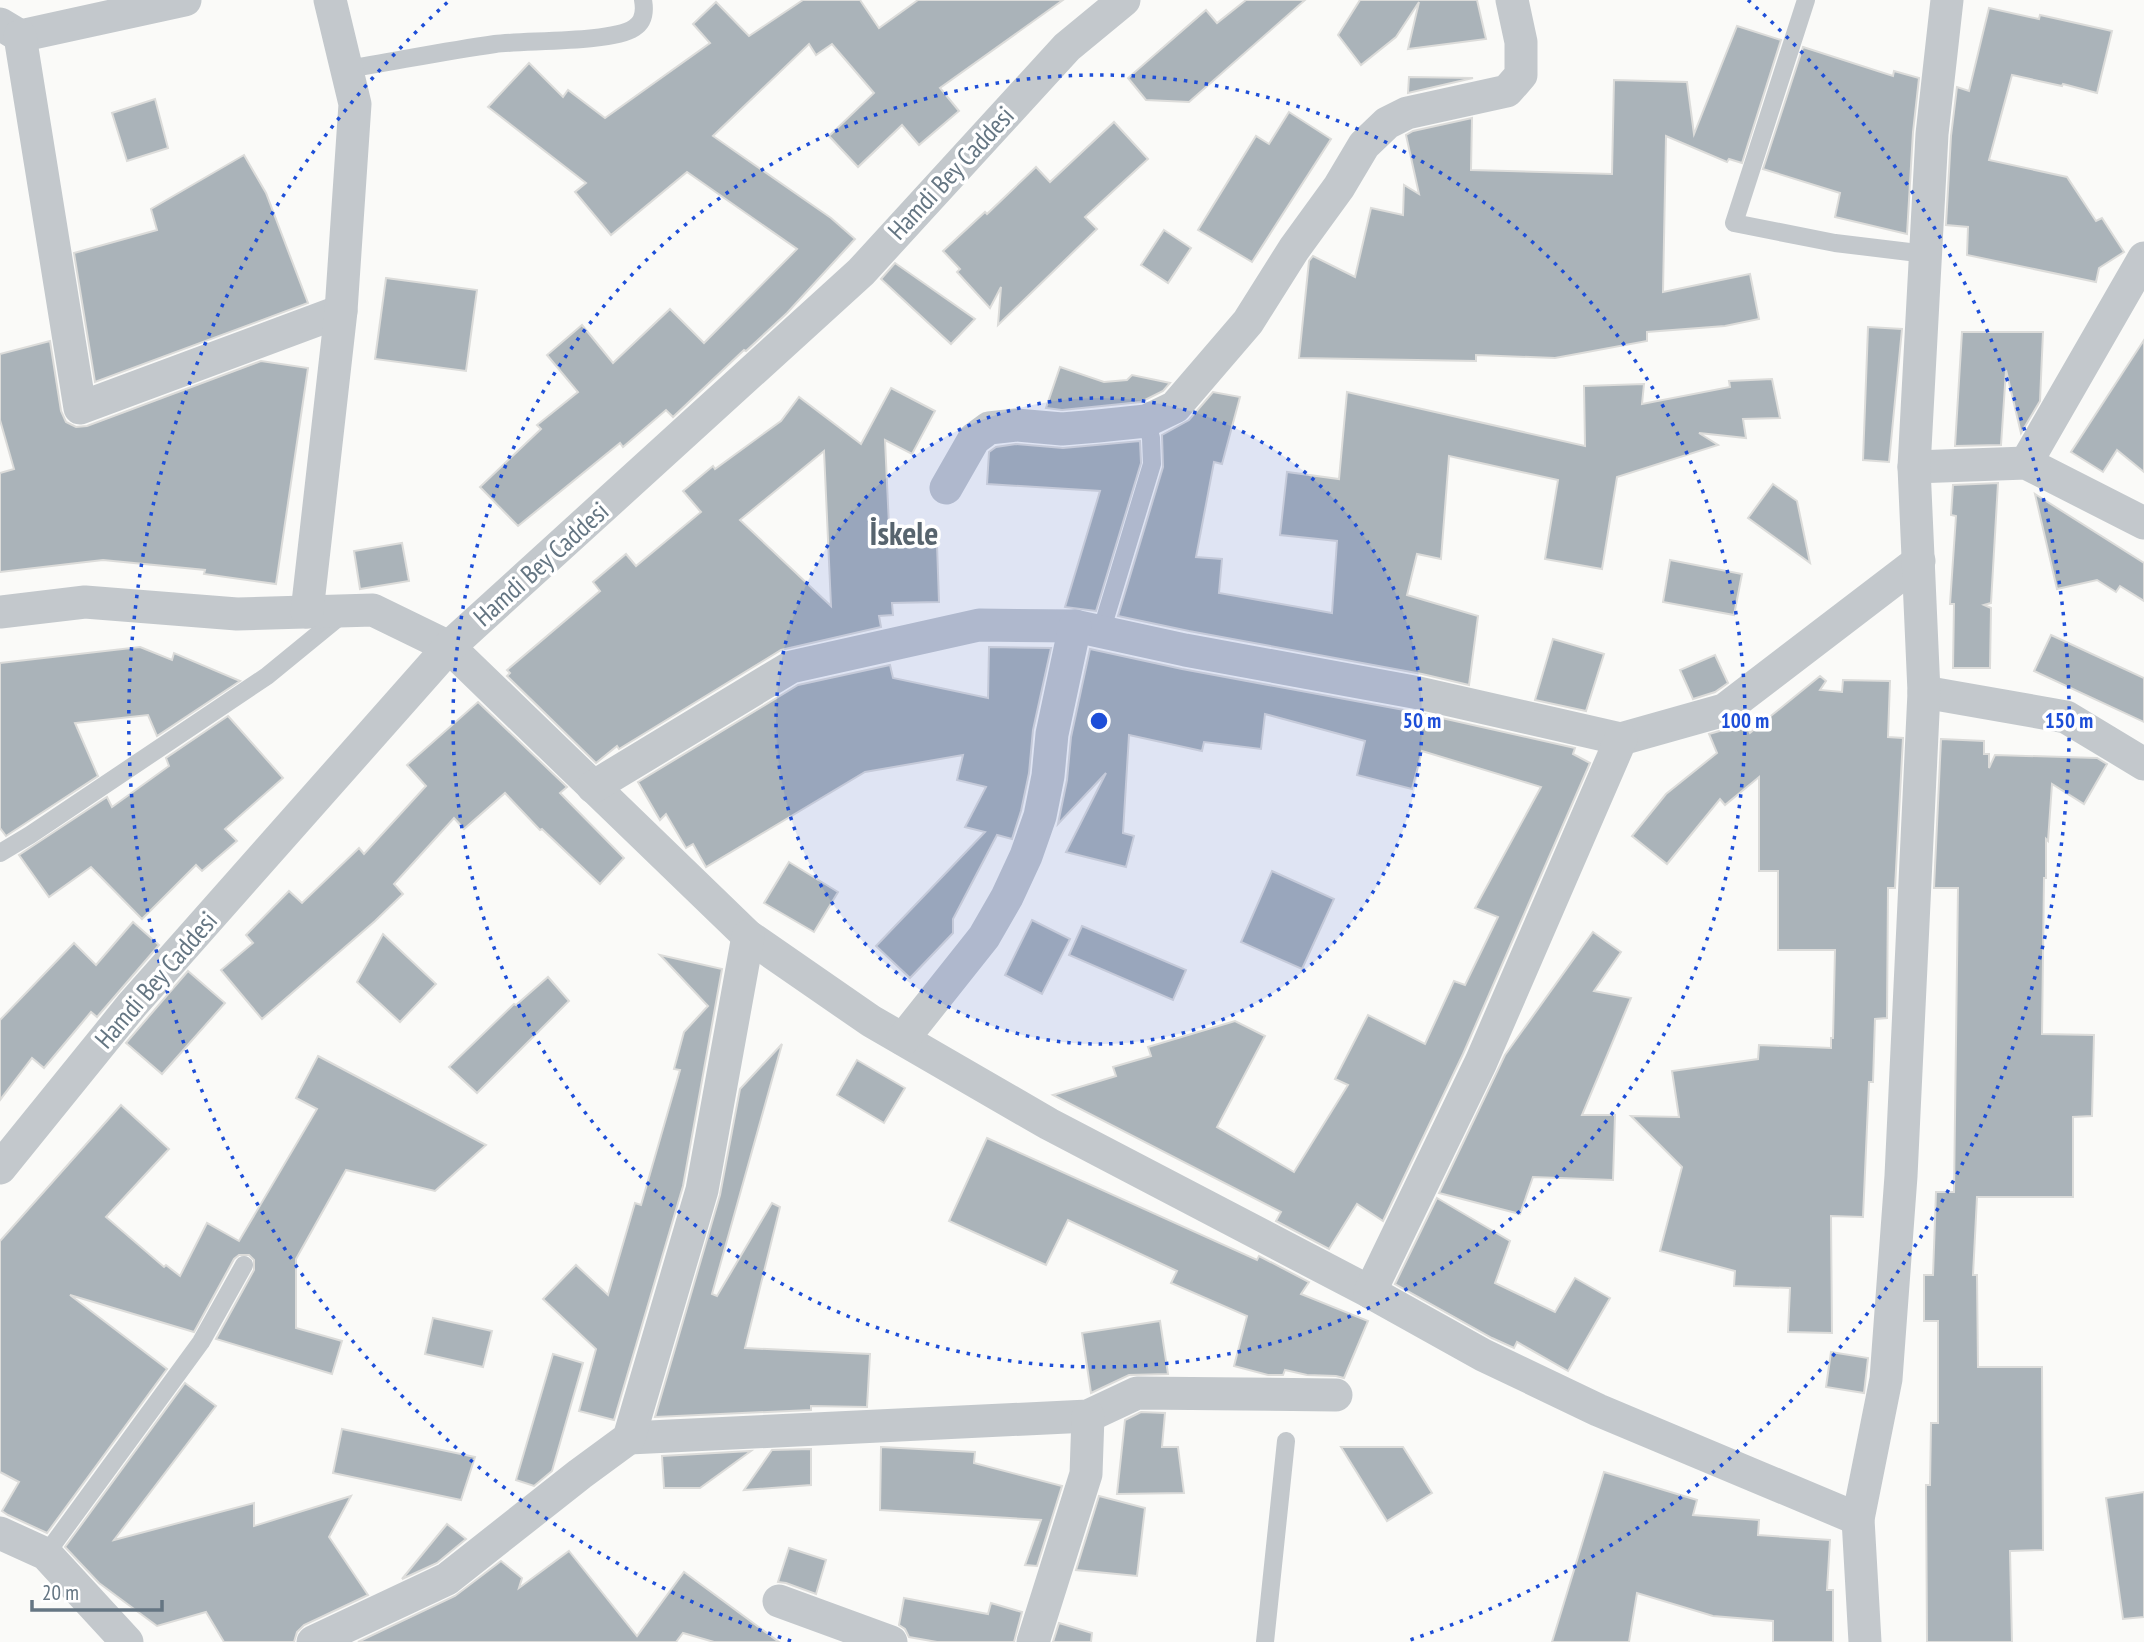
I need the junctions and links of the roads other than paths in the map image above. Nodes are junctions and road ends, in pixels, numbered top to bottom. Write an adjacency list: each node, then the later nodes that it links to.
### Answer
1 (185, 0): 8 (street)
2 (330, 0): 9 (street)
3 (643, 0): 9 (lane)
4 (1124, 0): 23 (street, Hamdi Bey Caddesi)
5 (1512, 0): 13 (street)
6 (1806, 0): 10 (lane)
7 (1947, 0): 10 (street)
8 (10, 30): 12 (street)
9 (347, 69): 12 (street)
10 (1926, 254): 15 (street)
11 (2144, 258): 14 (street)
12 (341, 311): 21 (street)
13 (1146, 421): 16 (street); 22 (lane)
14 (2026, 463): 15 (street); 17 (street)
15 (1914, 467): 18 (street)
16 (946, 488)
17 (2144, 523)
18 (1919, 561): 24 (street); 25 (street)
19 (347, 611): 21 (street); 23 (street); 28 (lane)
20 (0, 612): 21 (street)
21 (307, 612)
22 (1088, 629): 25 (street); 27 (street); 30 (street)
23 (449, 648): 27 (street); 31 (street, Hamdi Bey Caddesi)
24 (1924, 692): 26 (street); 38 (street)
25 (1621, 739): 33 (street)
26 (2144, 764)
27 (593, 787): 29 (street)
28 (0, 853)
29 (748, 936): 30 (street); 36 (street)
30 (903, 1039): 33 (street)
31 (0, 1168)
32 (244, 1265): 40 (lane)
33 (1370, 1292): 38 (street)
34 (1336, 1395): 35 (street)
35 (1088, 1416): 36 (street); 45 (street)
36 (629, 1438): 43 (street)
37 (1286, 1441): 46 (lane)
38 (1858, 1519): 47 (street)
39 (0, 1533): 40 (street)
40 (46, 1554): 42 (street)
41 (779, 1601): 44 (street)
42 (127, 1642)
43 (313, 1642)
44 (891, 1642)
45 (1033, 1642)
46 (1265, 1642)
47 (1865, 1642)

